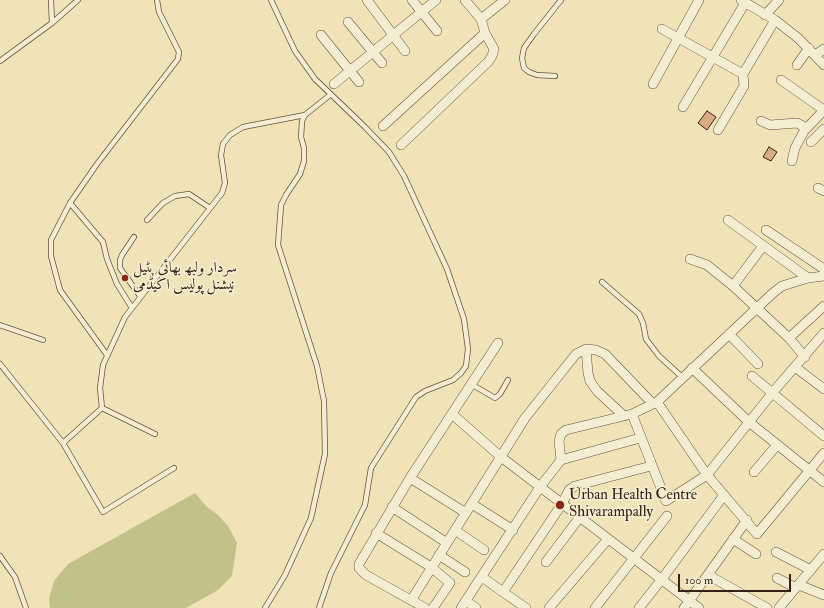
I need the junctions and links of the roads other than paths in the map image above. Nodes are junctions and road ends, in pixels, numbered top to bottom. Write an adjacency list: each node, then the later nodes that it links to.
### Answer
1 (51, 0): 19 (lane)
2 (78, 0): 19 (lane)
3 (156, 0): 54 (lane)
4 (271, 0): 42 (lane)
5 (367, 0): 23 (street)
6 (412, 0): 14 (street)
7 (436, 0): 14 (street)
8 (465, 0): 16 (street)
9 (505, 0): 16 (street)
10 (561, 0): 37 (lane)
11 (699, 0): 25 (street)
12 (779, 0): 15 (street)
13 (742, 1): 15 (street); 30 (street)
14 (421, 12): 21 (street); 23 (street)
15 (765, 15): 17 (street)
16 (481, 19): 22 (street)
17 (775, 20): 29 (street); 36 (street)
18 (348, 22): 28 (street)
19 (52, 24): 31 (lane)
20 (662, 29): 25 (street)
21 (437, 31)
22 (485, 33): 47 (street); 52 (street)
23 (394, 34): 27 (street); 28 (street)
24 (321, 35): 35 (street)
25 (678, 38): 30 (street); 41 (street)
26 (824, 49): 29 (street)
27 (405, 51)
28 (374, 52): 32 (street); 35 (street)
29 (812, 52): 33 (street); 34 (street)
30 (712, 56): 36 (street); 43 (street)
31 (0, 61)
32 (382, 63)
33 (796, 65)
34 (824, 65)
35 (350, 71): 39 (street); 40 (street)
36 (743, 74): 50 (street)
37 (555, 76)
38 (781, 80): 44 (street)
39 (358, 82)
40 (334, 84)
41 (653, 84)
42 (330, 95): 45 (lane); 149 (lane)
43 (683, 107)
44 (824, 110): 48 (street)
45 (305, 115): 55 (lane); 148 (lane)
46 (762, 121): 48 (street)
47 (383, 126)
48 (807, 128): 53 (street)
49 (824, 129): 51 (street)
50 (718, 130)
51 (811, 142)
52 (401, 144)
53 (792, 161)
54 (70, 203): 69 (lane); 78 (lane)
55 (210, 208): 56 (lane); 67 (lane)
56 (147, 220)
57 (728, 220): 60 (street)
58 (766, 230): 62 (street)
59 (134, 237): 67 (lane)
60 (763, 246): 64 (street); 66 (street)
61 (690, 260): 66 (street)
62 (824, 269)
63 (824, 276): 64 (street)
64 (808, 278): 70 (street)
65 (602, 282): 85 (lane)
66 (733, 286): 70 (street)
67 (140, 296): 69 (lane)
68 (824, 306): 74 (street)
69 (132, 308): 78 (lane)
70 (758, 308): 73 (street); 74 (street)
71 (0, 324): 75 (lane)
72 (824, 333): 79 (street)
73 (729, 334): 81 (street); 83 (street)
74 (789, 338): 79 (street)
75 (44, 340)
76 (498, 343): 87 (street)
77 (586, 349): 90 (street); 93 (street); 101 (street)
78 (107, 355): 91 (lane)
79 (805, 357): 82 (street)
80 (0, 364): 98 (lane)
81 (758, 364)
82 (795, 367): 88 (street); 89 (street)
83 (692, 368): 85 (street); 94 (street)
84 (752, 376): 89 (street)
85 (682, 377): 90 (street)
86 (508, 380): 87 (lane)
87 (470, 384): 92 (street)
88 (824, 389)
89 (773, 392): 94 (street); 96 (street)
90 (655, 403): 93 (street); 107 (street)
91 (102, 408): 95 (lane); 98 (lane)
92 (452, 414): 101 (street); 108 (street)
93 (628, 415): 97 (street); 102 (street)
94 (749, 422): 99 (street); 107 (street)
95 (155, 434)
96 (824, 436)
97 (640, 438): 102 (street); 103 (street)
98 (63, 443): 104 (lane)
99 (777, 445): 105 (street); 106 (street)
100 (824, 453): 105 (street)
101 (501, 457): 110 (street); 112 (street)
102 (561, 460): 110 (street)
103 (651, 466): 107 (street); 113 (street)
104 (174, 468)
105 (809, 471): 109 (street); 118 (street)
106 (754, 472)
107 (707, 475): 111 (street)
108 (410, 478): 114 (street); 115 (street)
109 (824, 482)
110 (540, 487): 113 (street); 120 (street)
111 (724, 495): 118 (street); 139 (street)
112 (472, 504): 115 (street); 120 (street)
113 (562, 504): 117 (street); 141 (street)
114 (392, 508): 121 (street); 124 (street)
115 (466, 513): 119 (street)
116 (667, 516): 131 (street)
117 (580, 517): 122 (street); 132 (street)
118 (747, 520): 123 (street)
119 (455, 530): 124 (street); 125 (street)
120 (513, 530): 137 (street)
121 (376, 533): 133 (street); 143 (street)
122 (608, 539): 131 (street); 154 (street)
123 (734, 539): 127 (street); 136 (street)
124 (447, 543): 129 (street)
125 (484, 550)
126 (776, 552): 134 (street)
127 (756, 554)
128 (824, 554): 134 (street)
129 (439, 555): 133 (street); 135 (street)
130 (0, 556): 147 (lane)
131 (635, 559): 139 (street); 155 (street)
132 (546, 562)
133 (431, 567): 143 (street); 151 (street)
134 (817, 567): 140 (street)
135 (465, 572)
136 (708, 575): 145 (street); 158 (street)
137 (482, 577): 141 (street); 144 (street)
138 (777, 578): 140 (street)
139 (662, 580): 145 (street); 156 (street)
140 (797, 586): 142 (street); 146 (street)
141 (503, 592): 153 (street)
142 (824, 595)
143 (412, 600): 150 (street)
144 (463, 604): 152 (street)
145 (686, 605): 157 (street)
146 (783, 607)
147 (26, 608)
148 (265, 608)
149 (319, 608)
150 (426, 608)
151 (433, 608)
152 (476, 608)
153 (526, 608)
154 (549, 608)
155 (595, 608)
156 (639, 608)
157 (699, 608)
158 (768, 608)

